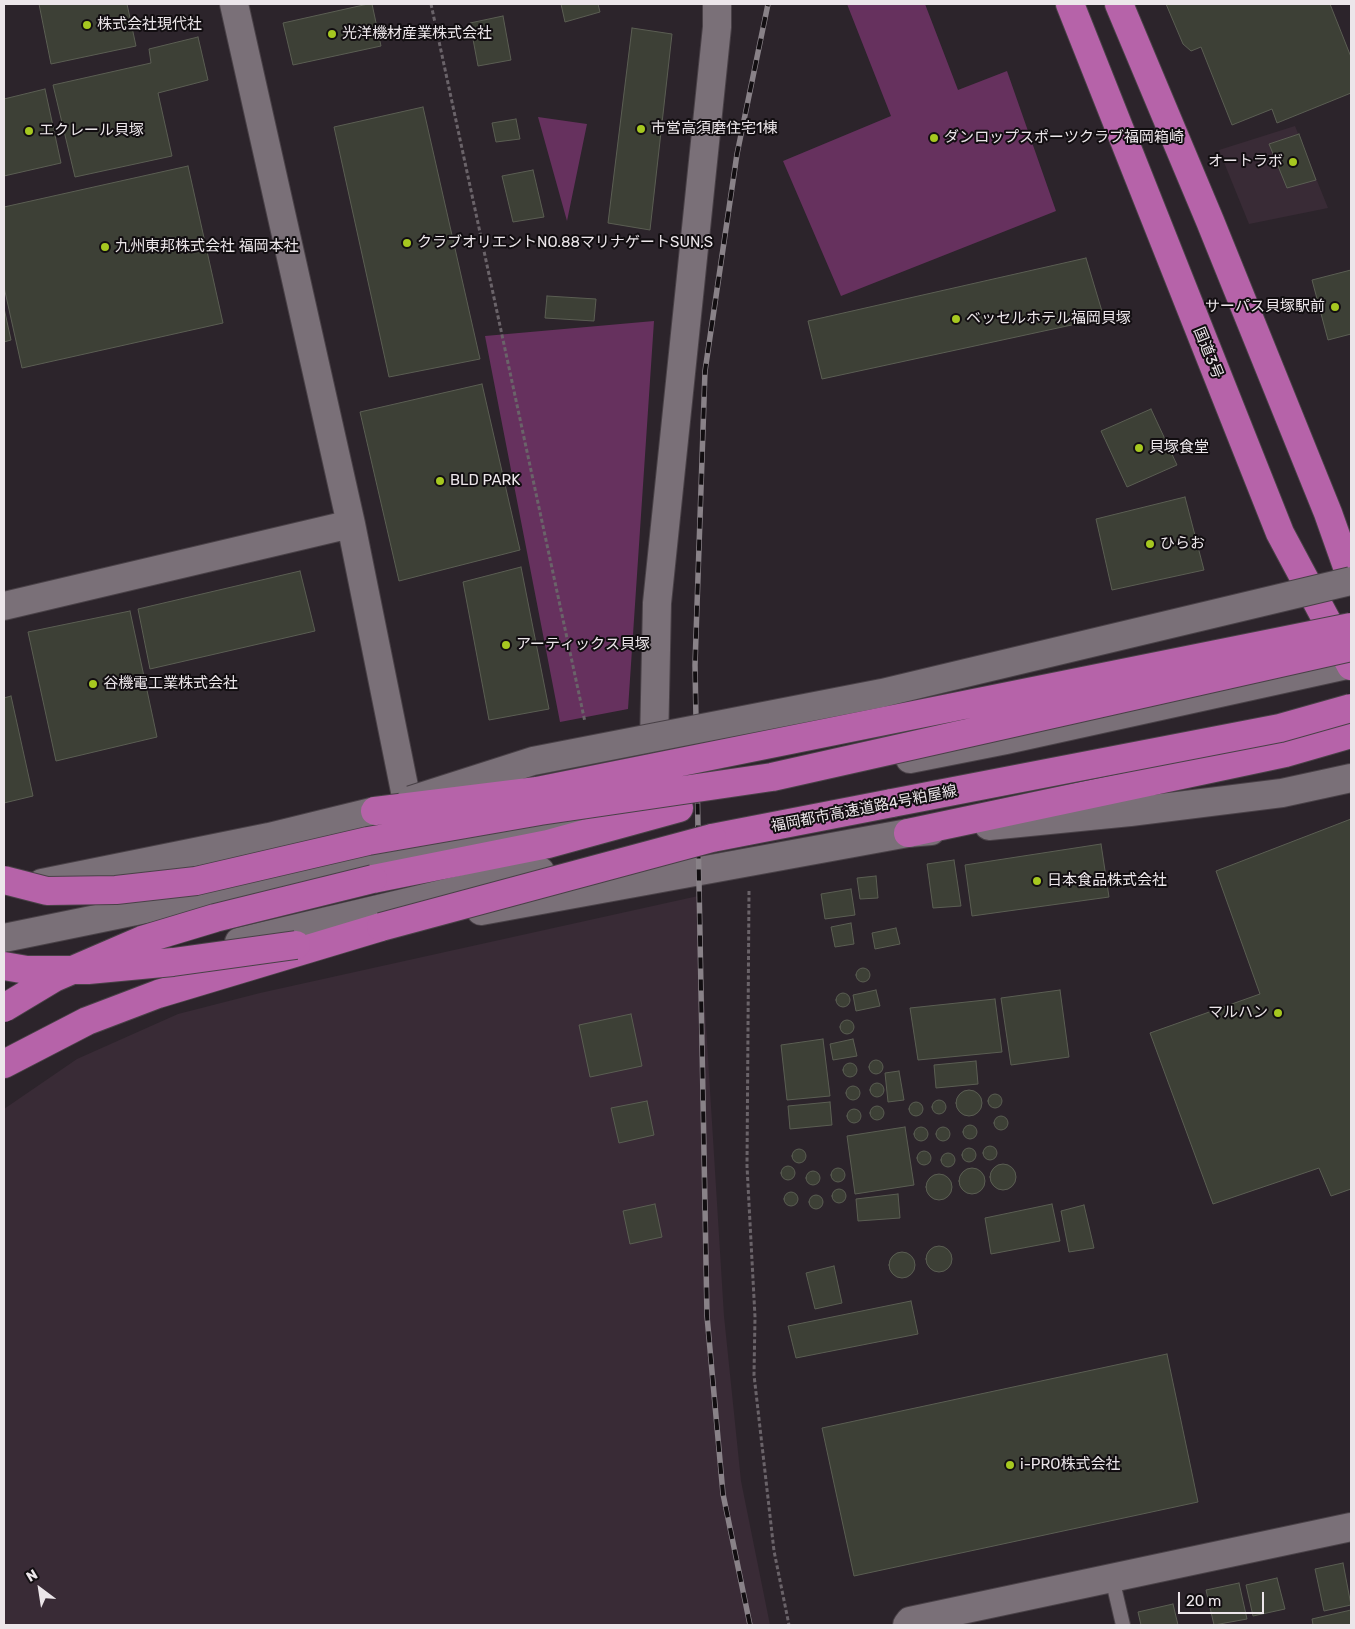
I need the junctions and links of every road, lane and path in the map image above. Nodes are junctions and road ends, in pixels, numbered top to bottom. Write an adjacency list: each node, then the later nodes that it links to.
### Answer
1 (234, 4): 6 (street)
2 (431, 4): 13 (path)
3 (717, 4): 17 (street)
4 (1070, 4): 10 (highway, 国道3号)
5 (1119, 4): 7 (highway)
6 (351, 524): 8 (street); 20 (street)
7 (1351, 579): 18 (street, bridge)
8 (4, 606)
9 (1351, 627): 18 (highway, bridge)
10 (1351, 660): 15 (highway, bridge); 17 (street)
11 (1351, 708): 25 (highway, 福岡都市高速道路4号粕屋線, bridge)
12 (1351, 713): 24 (street)
13 (586, 729)
14 (1351, 734): 19 (highway)
15 (772, 776): 21 (highway, bridge); 30 (highway, bridge)
16 (1351, 778): 19 (street)
17 (653, 805): 20 (street)
18 (375, 811): 23 (street)
19 (908, 833): 24 (street)
20 (418, 854): 27 (street)
21 (4, 880)
22 (748, 888): 35 (path)
23 (4, 890)
24 (305, 927): 26 (street)
25 (381, 928): 28 (highway, bridge); 32 (highway)
26 (262, 937): 29 (street); 31 (street)
27 (4, 938)
28 (4, 966)
29 (4, 993)
30 (4, 1008)
31 (4, 1058)
32 (4, 1064)
33 (1351, 1527): 34 (street)
34 (1112, 1578): 36 (street); 37 (lane)
35 (789, 1625)
36 (907, 1625)
37 (1123, 1625)

